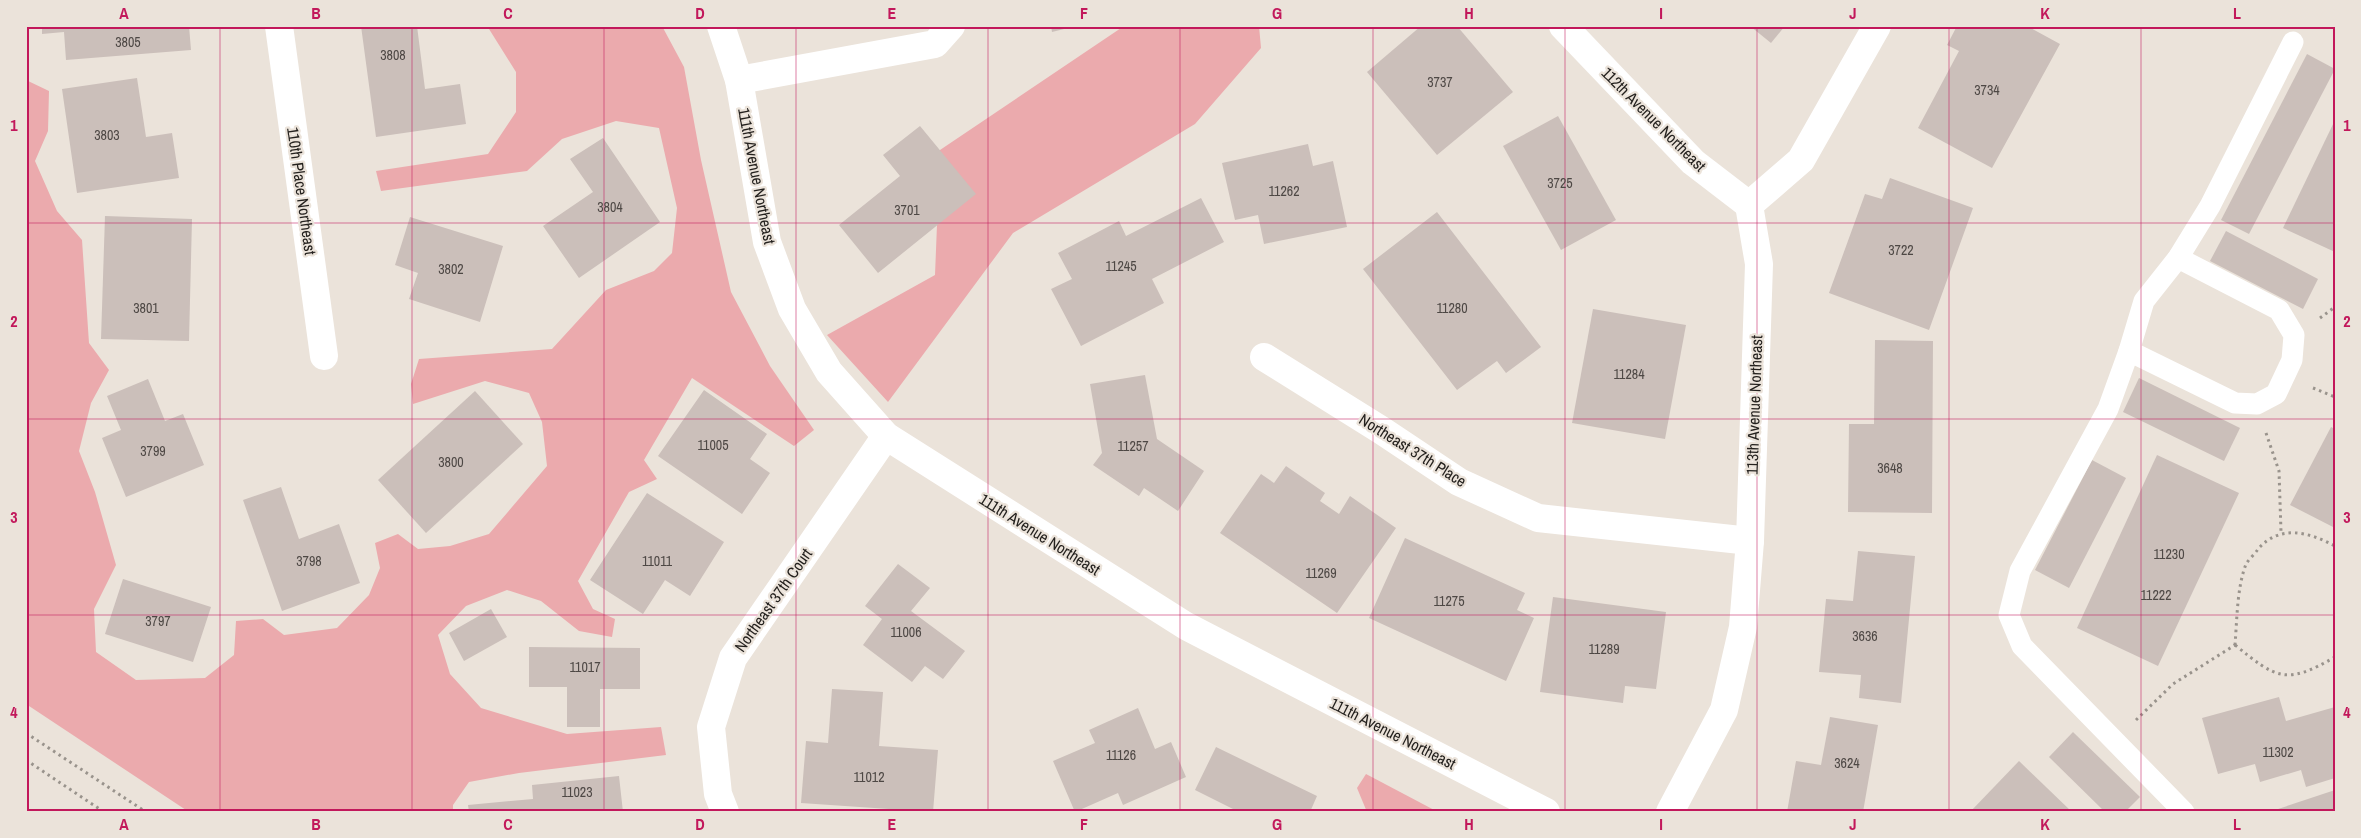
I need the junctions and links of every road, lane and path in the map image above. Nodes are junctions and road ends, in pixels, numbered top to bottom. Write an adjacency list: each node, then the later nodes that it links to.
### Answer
1 (279, 26): 11 (street, 110th Place Northeast)
2 (721, 26): 7 (street, 111th Avenue Northeast)
3 (951, 26): 7 (street)
4 (1563, 26): 8 (street, 112th Avenue Northeast)
5 (1877, 26): 8 (street)
6 (2294, 42): 9 (lane)
7 (739, 80): 14 (street, 111th Avenue Northeast)
8 (1749, 205): 16 (street, 113th Avenue Northeast)
9 (2178, 258): 10 (lane); 13 (lane)
10 (2129, 351): 13 (lane); 21 (lane)
11 (324, 356)
12 (1264, 357): 16 (street, Northeast 37th Place)
13 (2257, 404): 15 (path)
14 (886, 436): 25 (street, Northeast 37th Court); 26 (street, 111th Avenue Northeast)
15 (2280, 532): 17 (path); 18 (path)
16 (1750, 541): 27 (street, 113th Avenue Northeast)
17 (2335, 546)
18 (2235, 645): 19 (path); 21 (path)
19 (2335, 658)
20 (26, 733): 24 (path)
21 (2115, 741): 28 (lane)
22 (26, 760): 23 (path)
23 (104, 812)
24 (146, 812)
25 (725, 812)
26 (1546, 812)
27 (1670, 812)
28 (2184, 812)

